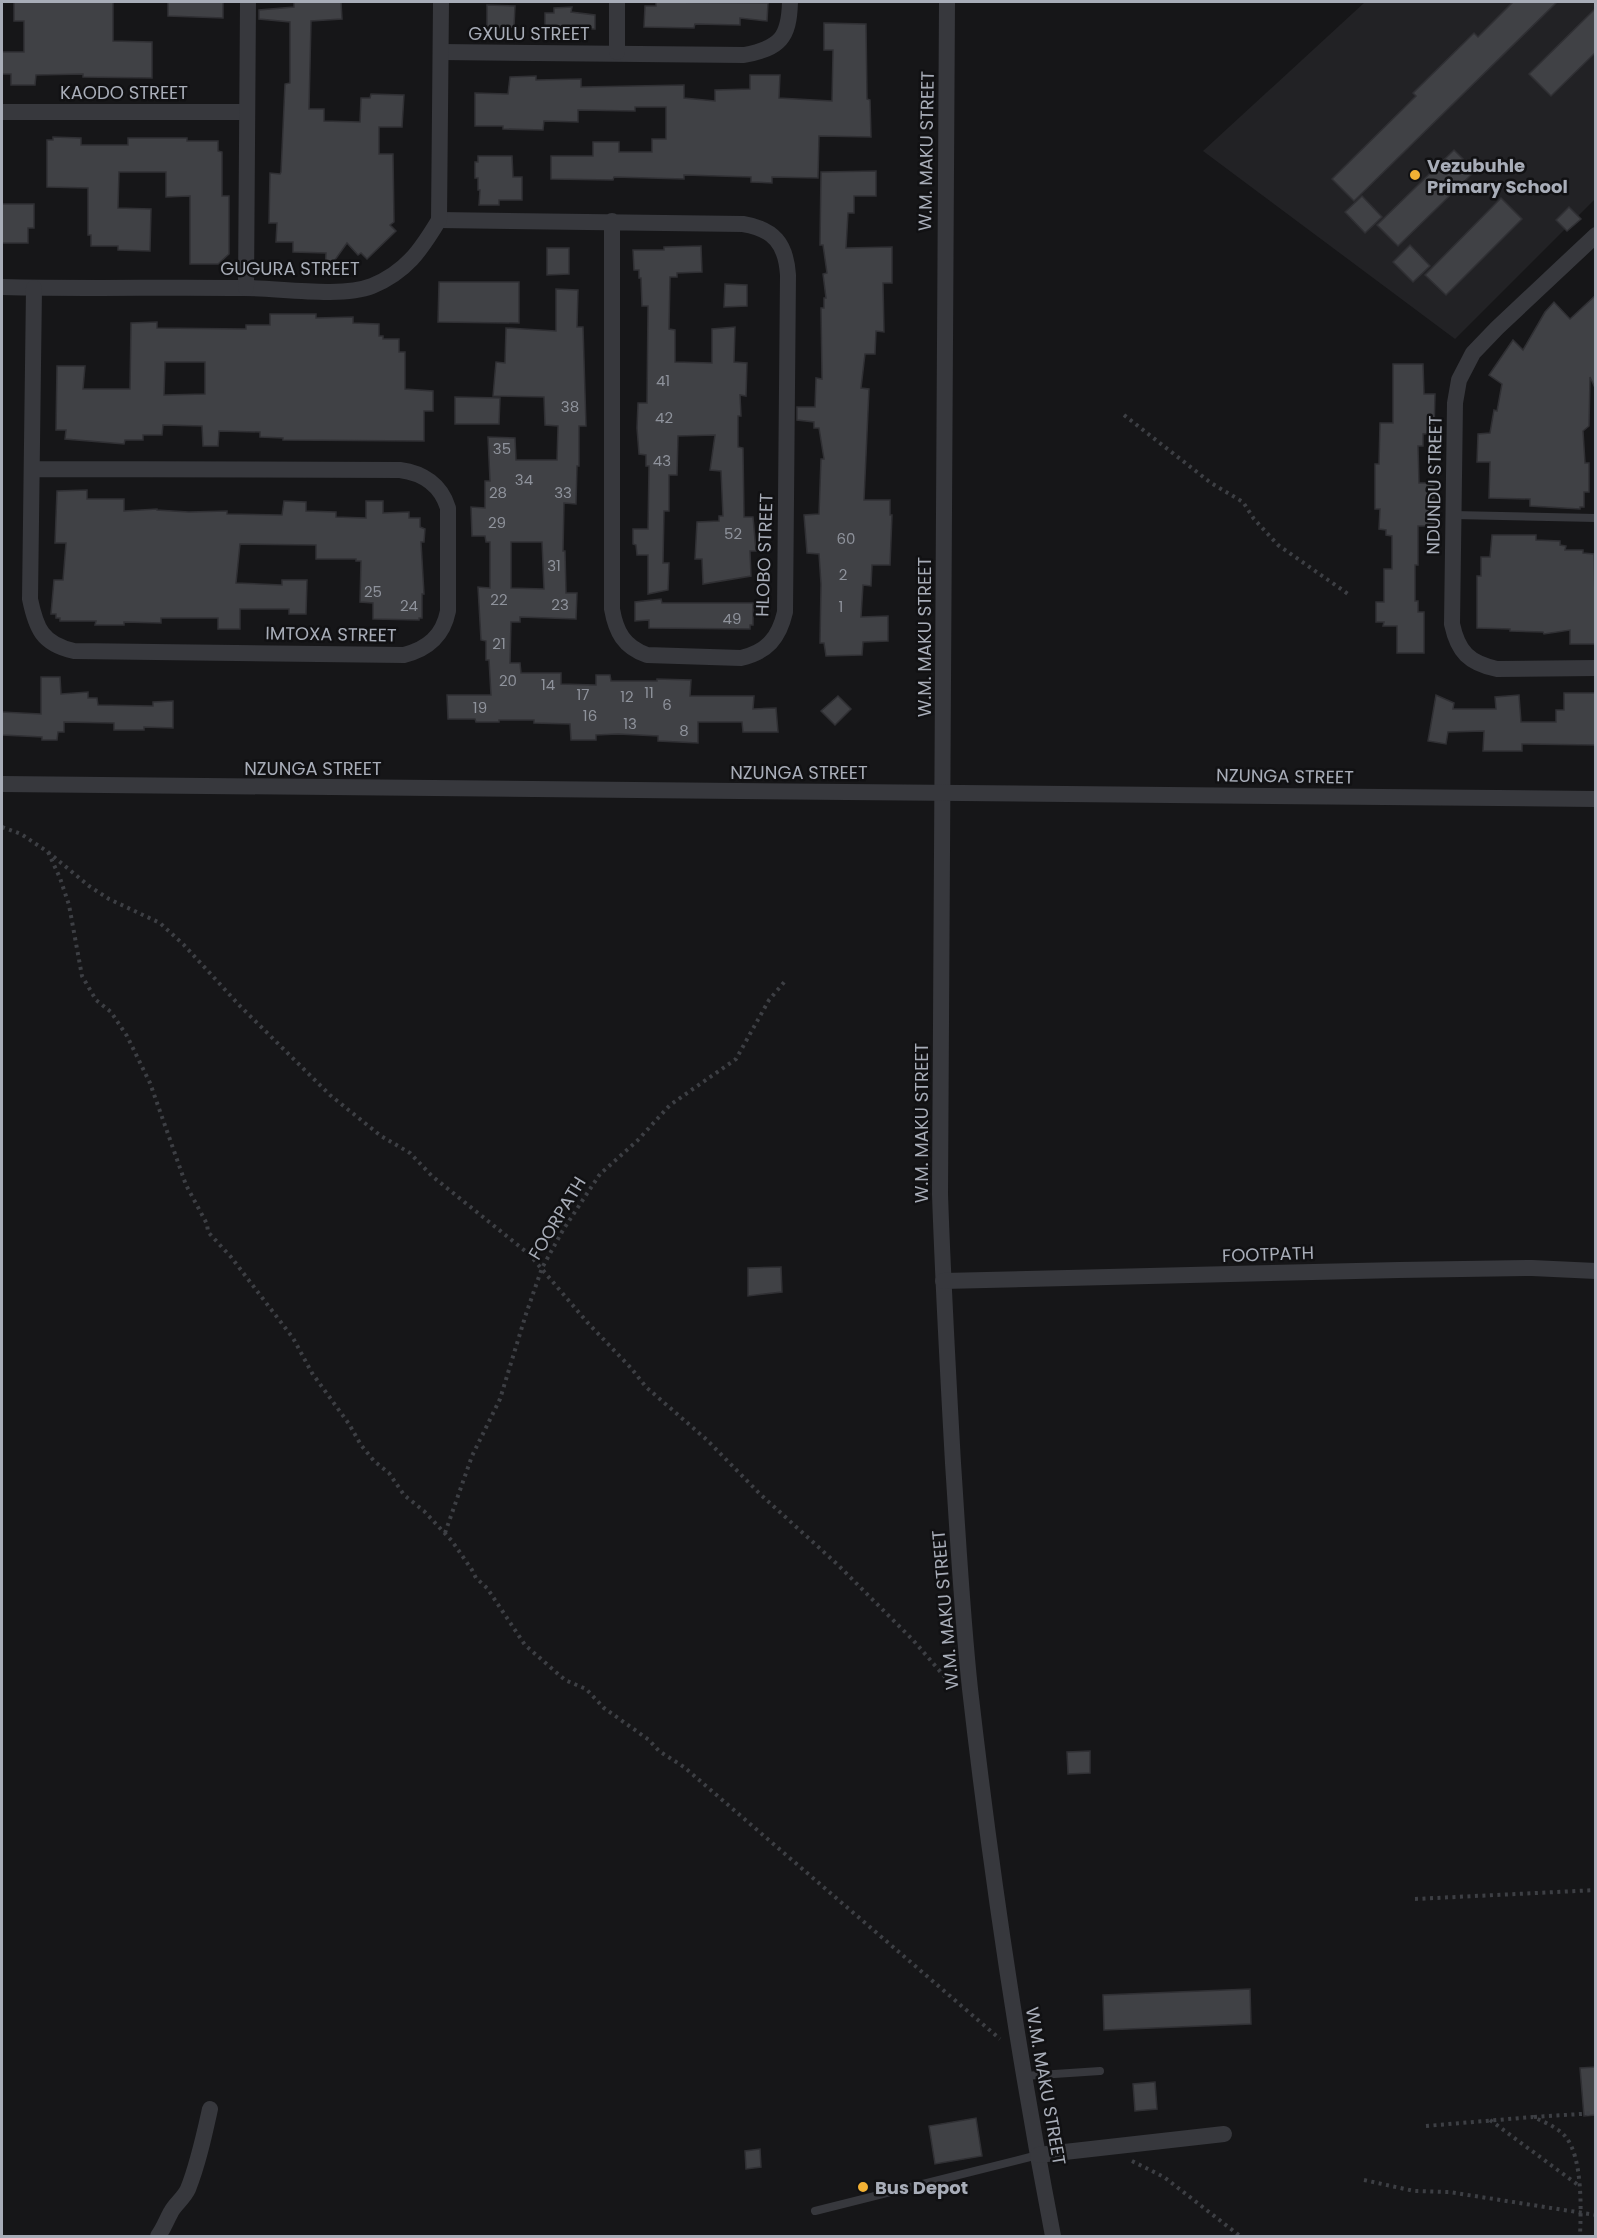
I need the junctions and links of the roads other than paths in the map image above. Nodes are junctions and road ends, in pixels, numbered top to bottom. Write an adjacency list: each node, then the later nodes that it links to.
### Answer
1 (248, 2): 9 (street)
2 (441, 2): 6 (street)
3 (617, 2): 7 (street)
4 (790, 2): 7 (street, GXULU STREET)
5 (947, 2): 21 (street, W.M. MAKU STREET)
6 (441, 52): 7 (street, GXULU STREET); 10 (street)
7 (617, 52)
8 (2, 112): 9 (street, KAODO STREET)
9 (247, 112): 15 (street)
10 (439, 220): 11 (street, HLOBO STREET); 15 (street, GUGURA STREET)
11 (612, 221): 11 (street, HLOBO STREET)
12 (1596, 235): 17 (street, NDUNDU STREET)
13 (2, 287): 14 (street, GUGURA STREET)
14 (34, 288): 15 (street, GUGURA STREET); 16 (street, IMTOXA STREET)
15 (246, 288)
16 (32, 469): 16 (street, IMTOXA STREET)
17 (1453, 515): 18 (lane); 19 (street, NDUNDU STREET)
18 (1596, 518)
19 (1596, 668)
20 (2, 784): 21 (street, NZUNGA STREET)
21 (943, 792): 22 (street, NZUNGA STREET); 24 (street, W.M. MAKU STREET)
22 (1596, 799)
23 (1596, 1271): 24 (street, FOOTPATH)
24 (943, 1281): 26 (street, W.M. MAKU STREET)
25 (1100, 2071): 26 (lane)
26 (1023, 2076): 29 (street, W.M. MAKU STREET)
27 (210, 2109): 31 (street)
28 (1224, 2134): 29 (street)
29 (1038, 2155): 30 (lane); 32 (street, W.M. MAKU STREET)
30 (815, 2211)
31 (158, 2236)
32 (1053, 2236)

